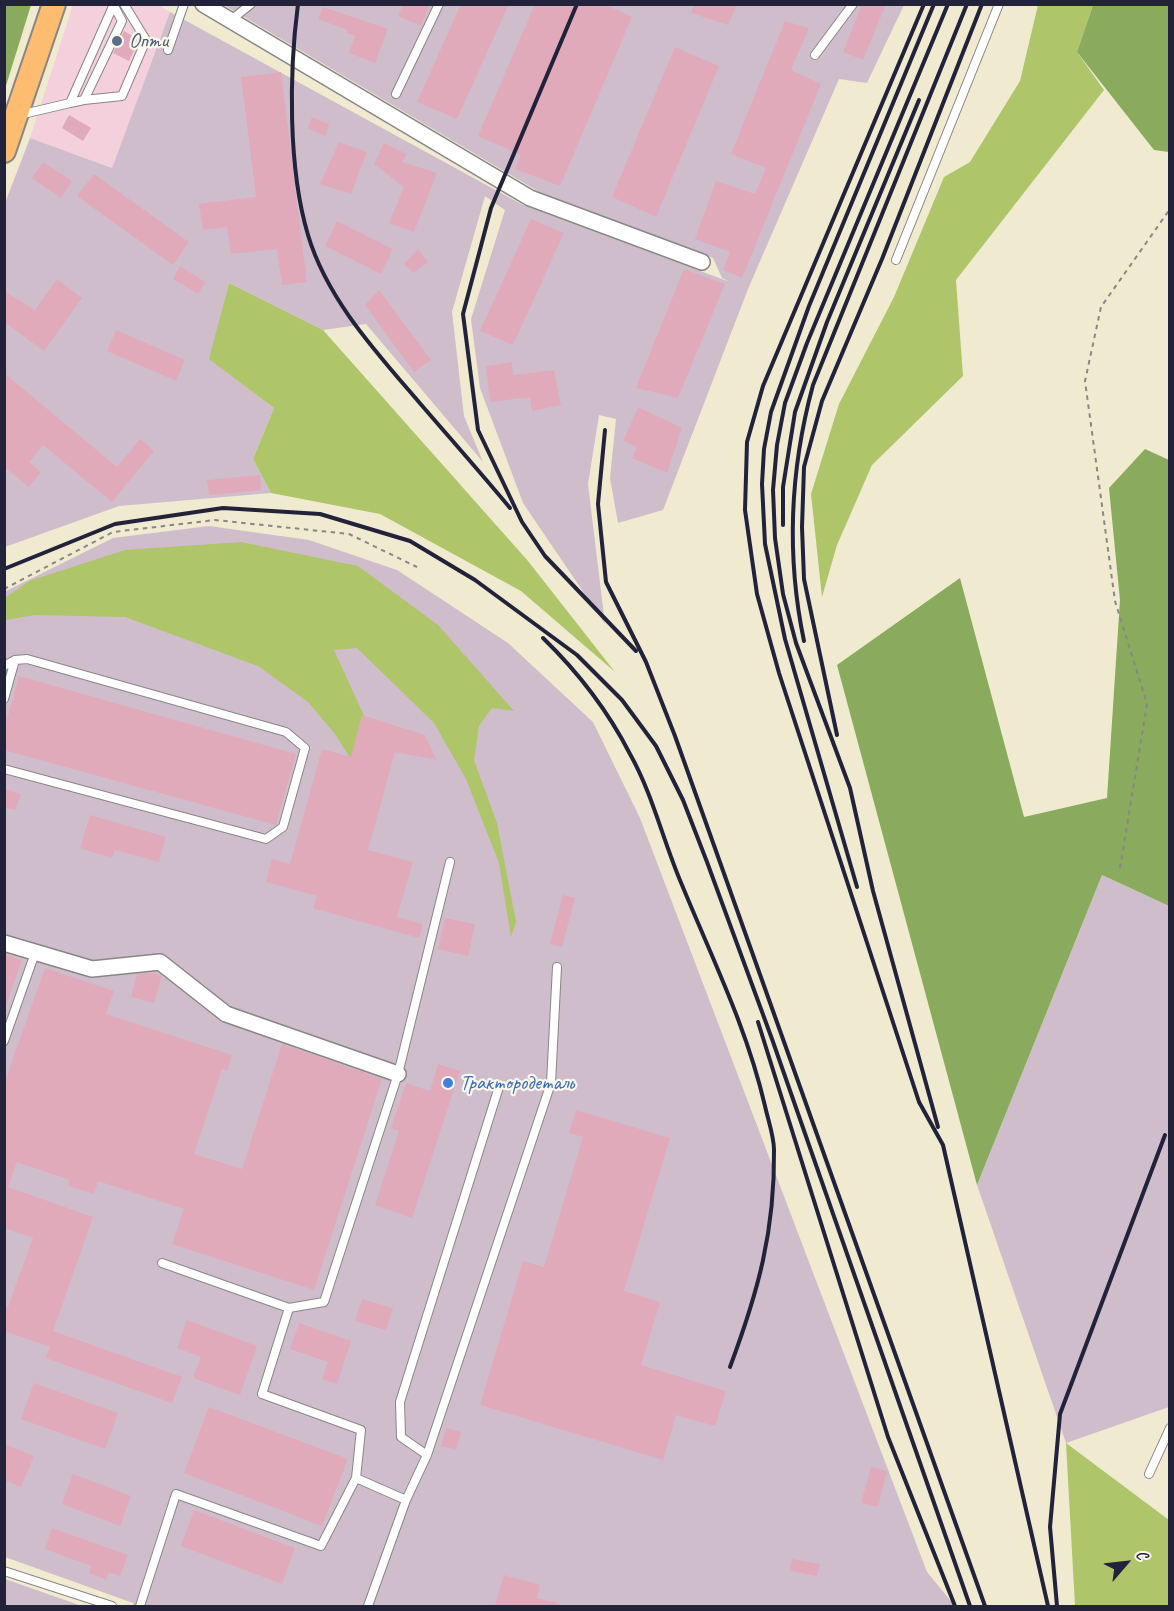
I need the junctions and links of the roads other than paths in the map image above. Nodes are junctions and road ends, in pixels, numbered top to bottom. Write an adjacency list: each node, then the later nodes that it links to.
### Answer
1 (54, 4): 16 (main road)
2 (124, 4): 14 (lane)
3 (184, 4): 11 (lane)
4 (203, 4): 10 (street)
5 (251, 4): 10 (lane)
6 (439, 4): 13 (lane)
7 (853, 4): 12 (lane)
8 (999, 4): 18 (lane)
9 (114, 5): 14 (lane); 15 (lane)
10 (230, 21): 19 (street)
11 (168, 50)
12 (815, 55)
13 (396, 94)
14 (84, 100): 15 (lane)
15 (70, 103): 16 (lane)
16 (18, 115): 17 (main road)
17 (4, 151)
18 (896, 260)
19 (702, 262)
20 (15, 660): 21 (lane); 22 (lane); 23 (lane)
21 (4, 666)
22 (4, 699)
23 (4, 769)
24 (450, 861): 29 (lane)
25 (4, 943): 26 (street)
26 (35, 953): 28 (lane); 29 (street)
27 (557, 967): 34 (lane)
28 (4, 1041)
29 (398, 1074): 32 (lane)
30 (498, 1090): 34 (lane)
31 (162, 1263): 32 (lane)
32 (289, 1308): 36 (lane)
33 (1170, 1428): 35 (lane)
34 (427, 1455): 37 (lane)
35 (1149, 1474)
36 (356, 1478): 37 (lane); 40 (lane)
37 (406, 1500): 41 (lane)
38 (4, 1571): 39 (lane)
39 (112, 1606)
40 (140, 1606)
41 (368, 1606)

